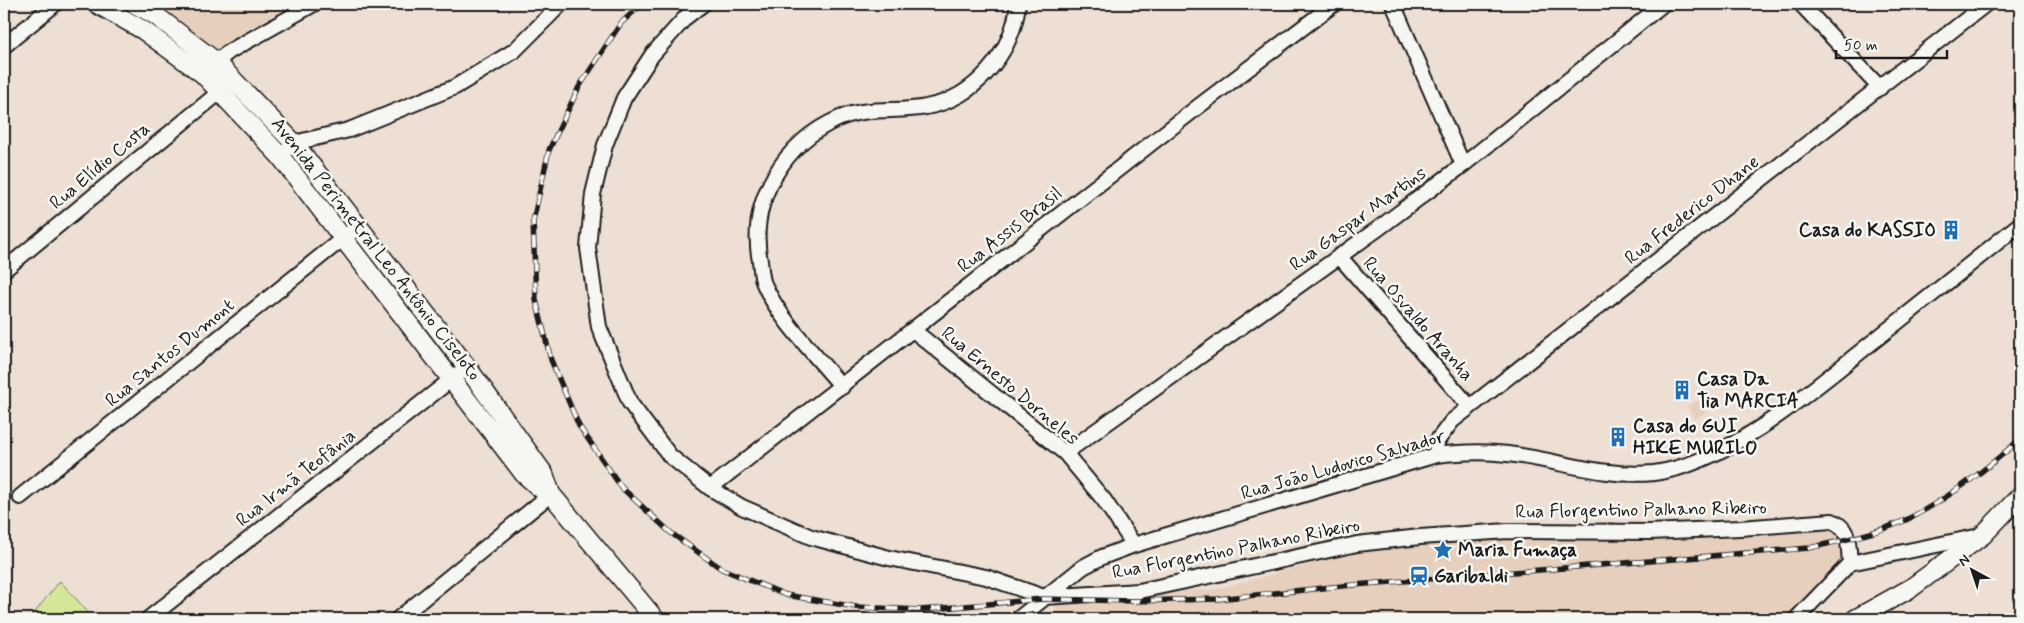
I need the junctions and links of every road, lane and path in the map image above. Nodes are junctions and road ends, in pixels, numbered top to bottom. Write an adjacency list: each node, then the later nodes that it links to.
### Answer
1 (55, 4): 13 (street)
2 (98, 4): 14 (street, Avenida Perimetral Leo Antônio Ciseloto)
3 (136, 4): 14 (street, Avenida Perimetral Leo Antônio Ciseloto)
4 (314, 4): 14 (street)
5 (561, 4): 18 (street)
6 (703, 4): 34 (street, Rua Florgentino Palhano Ribeiro)
7 (1018, 4): 29 (street)
8 (1334, 4): 26 (street, Rua Assis Brasil)
9 (1393, 4): 20 (street)
10 (1663, 4): 20 (street, Rua Gaspar Martins)
11 (1801, 4): 16 (street)
12 (1986, 4): 16 (street, Rua Frederico Dhane)
13 (4, 46)
14 (209, 68): 15 (street, Avenida Perimetral Leo Antônio Ciseloto); 17 (street, Avenida Perimetral Leo Antônio Ciseloto)
15 (234, 80): 17 (street, Rua Elídio Costa); 18 (street, Avenida Perimetral Leo Antônio Ciseloto)
16 (1880, 88): 30 (street, Rua Frederico Dhane)
17 (220, 91): 19 (street, Avenida Perimetral Leo Antônio Ciseloto); 25 (street, Rua Elídio Costa)
18 (294, 143): 19 (street); 22 (street, Avenida Perimetral Leo Antônio Ciseloto)
19 (280, 156): 23 (street, Avenida Perimetral Leo Antônio Ciseloto)
20 (1463, 165): 24 (street, Rua Gaspar Martins)
21 (2020, 224): 32 (street, Rua João Ludovico Salvador)
22 (359, 226): 23 (street, Rua Santos Dumont); 27 (street, Avenida Perimetral Leo Antônio Ciseloto)
23 (343, 238): 28 (street, Avenida Perimetral Leo Antônio Ciseloto); 37 (street, Rua Santos Dumont)
24 (1339, 256): 30 (street, Rua Osvaldo Aranha); 31 (street, Rua Gaspar Martins)
25 (4, 270)
26 (913, 330): 29 (street, Rua Assis Brasil); 31 (street, Rua Ernesto Dorneles)
27 (467, 367): 28 (street, Rua Irmã Teofânia); 33 (street, Avenida Perimetral Leo Antônio Ciseloto)
28 (452, 379): 33 (street, Avenida Perimetral Leo Antônio Ciseloto); 42 (street, Rua Irmã Teofânia)
29 (842, 386): 34 (street, Rua Assis Brasil)
30 (1470, 407): 32 (street, Rua Frederico Dhane)
31 (1065, 453): 39 (street, Rua Ernesto Dorneles)
32 (1436, 455): 39 (street, Rua João Ludovico Salvador)
33 (538, 478): 35 (street)
34 (710, 488): 41 (street, Rua Florgentino Palhano Ribeiro)
35 (551, 494): 43 (street); 44 (street)
36 (2020, 496): 38 (street)
37 (20, 497)
38 (1983, 535): 40 (street); 47 (street)
39 (1134, 545): 41 (street, Rua João Ludovico Salvador)
40 (1850, 563): 41 (street, Rua Florgentino Palhano Ribeiro); 46 (street)
41 (1044, 597): 45 (street, Rua João Ludovico Salvador)
42 (148, 619)
43 (398, 619)
44 (655, 619)
45 (1018, 619)
46 (1796, 619)
47 (1855, 619)

